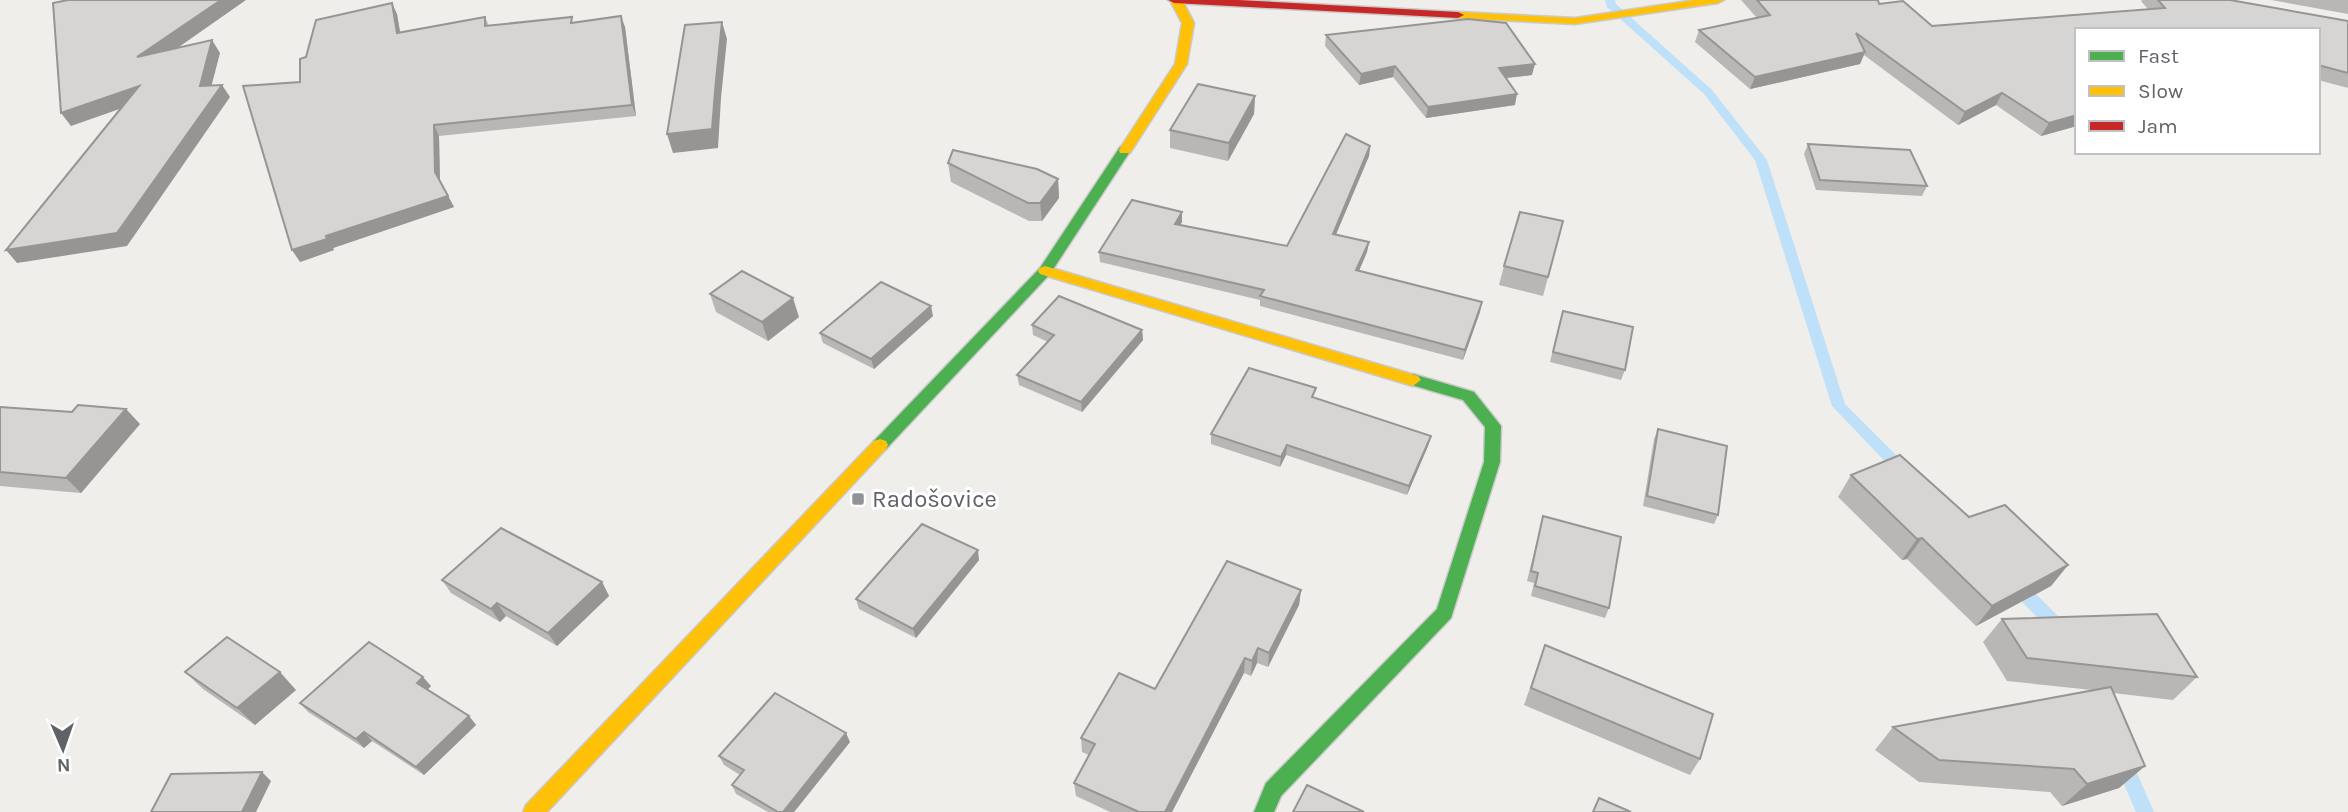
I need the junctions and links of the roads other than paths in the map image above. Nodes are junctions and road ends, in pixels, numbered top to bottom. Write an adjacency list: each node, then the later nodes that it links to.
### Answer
1 (1175, 0): 2 (street); 3 (street)
2 (1718, 0)
3 (1045, 271): 4 (street); 5 (street)
4 (533, 812)
5 (1264, 812)

